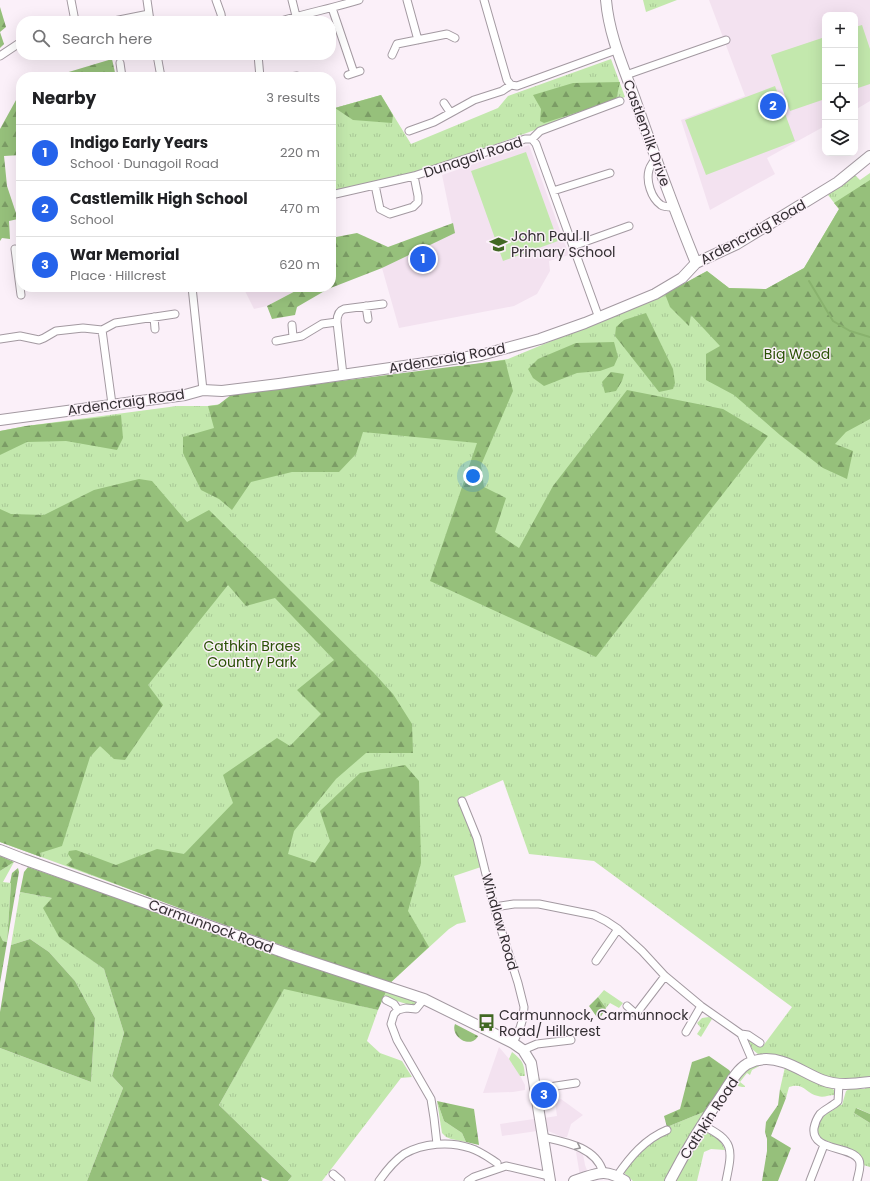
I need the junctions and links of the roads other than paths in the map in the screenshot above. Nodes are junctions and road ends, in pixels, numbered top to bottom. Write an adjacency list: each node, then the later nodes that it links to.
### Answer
1 (71, 0): 10 (street)
2 (147, 0): 11 (street)
3 (216, 0): 12 (street)
4 (292, 0): 13 (street)
5 (359, 0): 9 (street)
6 (406, 0): 17 (street)
7 (484, 0): 31 (street)
8 (606, 0): 20 (street, Castlemilk Drive)
9 (332, 8): 13 (street); 14 (street)
10 (74, 16)
11 (150, 16)
12 (221, 16)
13 (296, 16)
14 (335, 16)
15 (336, 20): 29 (street)
16 (455, 38): 17 (street)
17 (418, 40): 21 (street)
18 (726, 40): 30 (street)
19 (16, 45): 22 (street)
20 (616, 50): 30 (street, Castlemilk Drive); 31 (street)
21 (392, 55)
22 (0, 56)
23 (158, 60): 27 (street)
24 (258, 60): 28 (street)
25 (120, 63): 26 (street)
26 (121, 72)
27 (160, 72)
28 (260, 72)
29 (354, 73)
30 (626, 75): 38 (street, Castlemilk Drive)
31 (511, 85): 34 (street)
32 (620, 101): 36 (street, Dunagoil Road)
33 (444, 103): 34 (street)
34 (450, 112): 35 (street)
35 (409, 131)
36 (532, 139): 40 (street, Dunagoil Road); 42 (street)
37 (870, 156): 49 (street, Ardencraig Road)
38 (655, 159): 44 (street, Castlemilk Drive); 44 (street)
39 (610, 173): 42 (street)
40 (414, 176): 41 (street, Dunagoil Road); 41 (street, Dunagoil Road)
41 (375, 185): 43 (street, Dunagoil Road)
42 (553, 191): 46 (street)
43 (336, 194)
44 (673, 207): 49 (street, Castlemilk Drive)
45 (629, 226): 46 (street)
46 (573, 246): 57 (street)
47 (14, 249): 48 (street)
48 (16, 254)
49 (696, 264): 57 (street, Ardencraig Road)
50 (21, 292): 52 (street)
51 (193, 292): 67 (street)
52 (21, 295)
53 (383, 304): 54 (street)
54 (366, 306): 58 (street); 59 (street)
55 (175, 314): 56 (street)
56 (154, 317): 61 (street); 62 (street)
57 (599, 318): 66 (street, Ardencraig Road)
58 (368, 319)
59 (337, 322): 63 (street); 66 (street)
60 (292, 324): 63 (street)
61 (155, 329)
62 (102, 330): 64 (street); 68 (street)
63 (293, 337): 65 (street)
64 (0, 339)
65 (276, 341)
66 (344, 375): 67 (street, Ardencraig Road)
67 (203, 390): 68 (street, Ardencraig Road)
68 (112, 404): 69 (street, Ardencraig Road)
69 (0, 420)
70 (462, 801): 72 (street, Windlaw Road)
71 (0, 850): 76 (street, Carmunnock Road)
72 (494, 907): 73 (street); 84 (street, Windlaw Road)
73 (618, 929): 74 (street); 75 (street)
74 (596, 961)
75 (664, 976): 78 (street); 79 (street)
76 (424, 999): 80 (street); 84 (street, Carmunnock Road)
77 (386, 1000): 80 (street)
78 (627, 1006)
79 (701, 1006): 81 (street); 82 (street)
80 (398, 1010): 95 (street)
81 (686, 1032)
82 (741, 1034): 85 (street); 87 (street)
83 (571, 1040): 86 (street)
84 (513, 1043): 86 (street, Carmunnock Road)
85 (760, 1043)
86 (523, 1050): 91 (street)
87 (753, 1062): 90 (street); 92 (street, Cathkin Road)
88 (870, 1082): 90 (street)
89 (576, 1083): 91 (street)
90 (839, 1084): 96 (street)
91 (536, 1088): 94 (street)
92 (702, 1125): 104 (street, Cathkin Road); 105 (street)
93 (666, 1130): 99 (street)
94 (543, 1138): 98 (street, one-way to 98); 100 (street)
95 (437, 1144): 97 (street); 101 (street)
96 (824, 1145): 106 (street); 107 (street)
97 (497, 1163)
98 (603, 1172): 99 (street); 103 (street)
99 (621, 1178)
100 (550, 1179): 102 (street)
101 (379, 1181)
102 (468, 1181)
103 (574, 1181)
104 (670, 1181)
105 (726, 1181)
106 (810, 1181)
107 (857, 1181)

